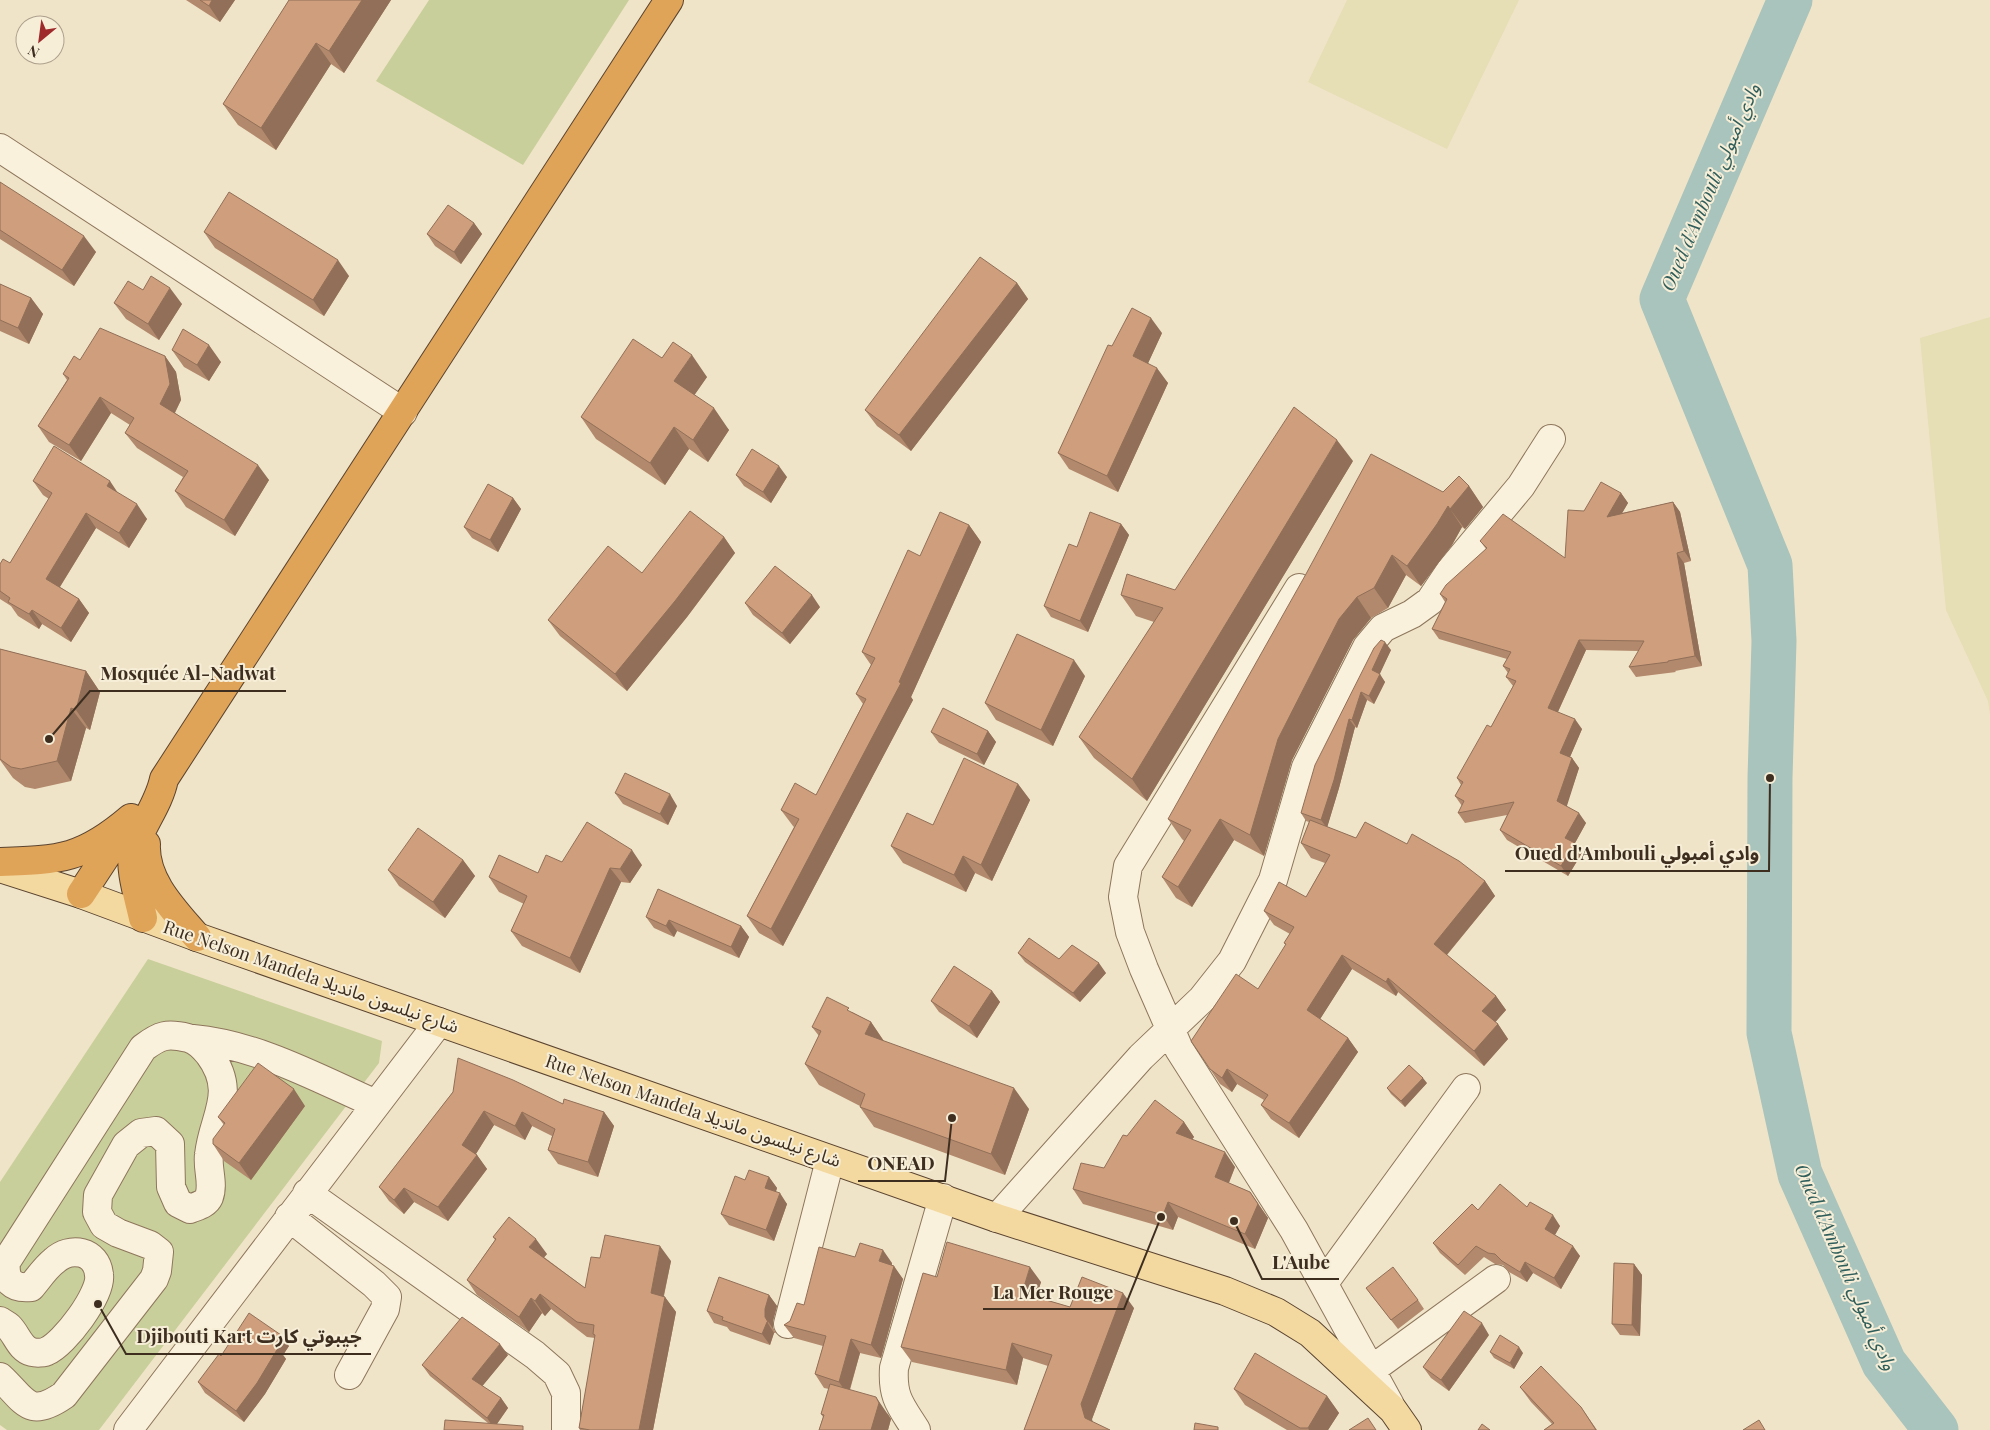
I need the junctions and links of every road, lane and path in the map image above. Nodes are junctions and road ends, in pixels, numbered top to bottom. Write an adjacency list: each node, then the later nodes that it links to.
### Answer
1 (669, 0): 3 (highway)
2 (0, 148): 3 (street)
3 (403, 412): 6 (highway)
4 (1551, 440): 13 (street)
5 (1310, 570): 13 (street)
6 (139, 819): 7 (highway); 9 (highway); 10 (highway); 11 (highway)
7 (0, 862)
8 (0, 868): 9 (main road, Rue Nelson Mandela شارع نيلسون مانديلا)
9 (81, 894): 10 (main road, Rue Nelson Mandela شارع نيلسون مانديلا)
10 (143, 918): 11 (main road, Rue Nelson Mandela شارع نيلسون مانديلا)
11 (197, 937): 12 (main road, Rue Nelson Mandela شارع نيلسون مانديلا)
12 (439, 1022): 16 (street); 17 (main road, Rue Nelson Mandela شارع نيلسون مانديلا)
13 (1170, 1029): 21 (street); 23 (street)
14 (193, 1039): 16 (street); 24 (street); 28 (street)
15 (1466, 1088): 23 (street)
16 (376, 1104): 18 (street)
17 (830, 1160): 19 (main road, Rue Nelson Mandela شارع نيلسون مانديلا); 25 (street)
18 (307, 1193): 20 (street); 31 (street)
19 (943, 1198): 21 (main road, Rue Nelson Mandela شارع نيلسون مانديلا); 32 (street)
20 (289, 1217): 27 (street); 30 (street)
21 (997, 1218): 29 (main road, Rue Nelson Mandela شارع نيلسون مانديلا)
22 (1496, 1279): 26 (street)
23 (1324, 1283): 26 (street)
24 (0, 1321)
25 (788, 1324)
26 (1372, 1370): 29 (street)
27 (349, 1375)
28 (0, 1377)
29 (1400, 1420)
30 (128, 1430)
31 (566, 1430)
32 (916, 1430)

